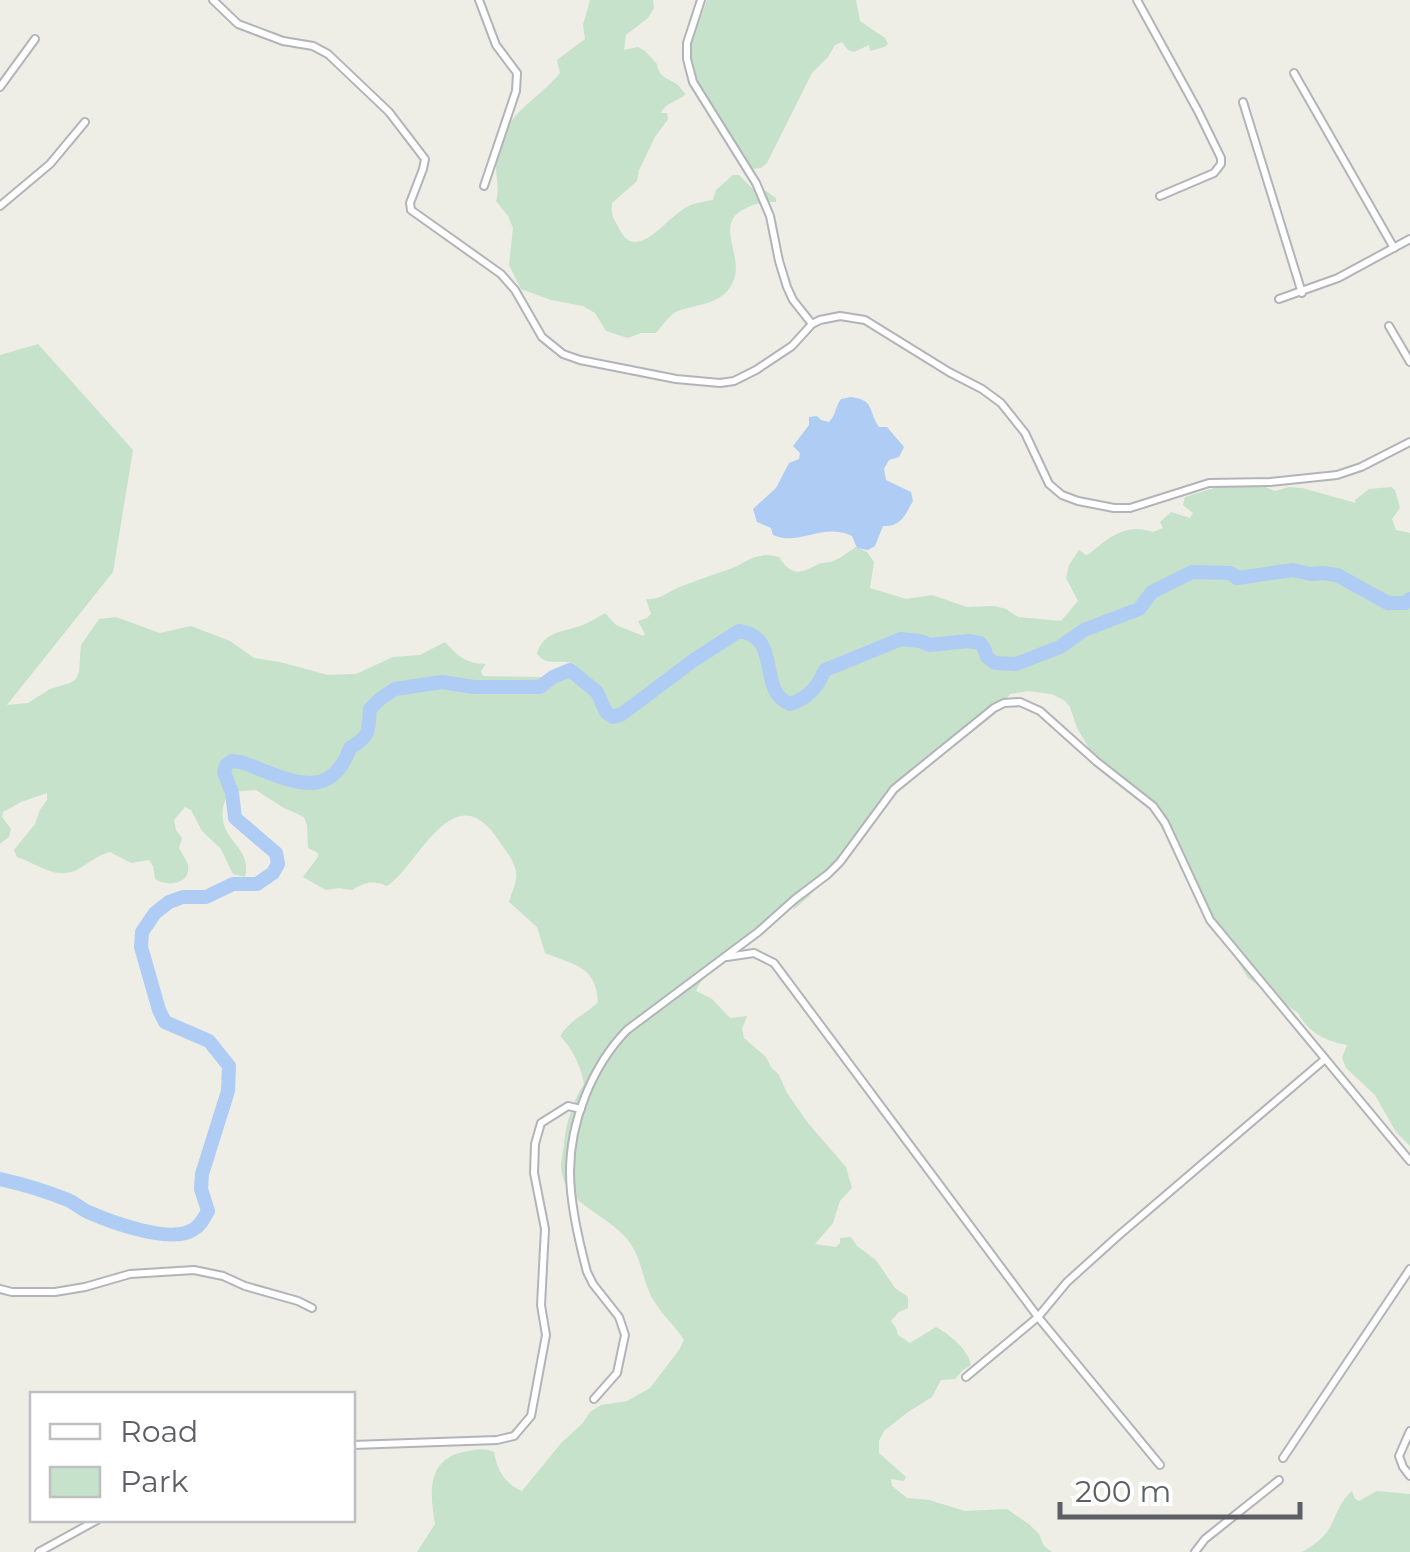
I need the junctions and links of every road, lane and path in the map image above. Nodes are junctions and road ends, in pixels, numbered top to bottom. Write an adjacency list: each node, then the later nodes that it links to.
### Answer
1 (212, 0): 17 (street)
2 (479, 0): 10 (street)
3 (701, 0): 17 (street)
4 (1137, 0): 11 (street)
5 (35, 39): 7 (street)
6 (1294, 73): 14 (street)
7 (0, 88)
8 (1244, 102): 15 (street)
9 (85, 122): 12 (street)
10 (484, 186)
11 (1160, 196)
12 (0, 206)
13 (1410, 239): 14 (street)
14 (1394, 248): 15 (street)
15 (1302, 292): 16 (street)
16 (1280, 299)
17 (812, 324): 20 (street)
18 (1389, 326): 19 (street)
19 (1410, 362)
20 (1410, 442)
21 (724, 957): 22 (street); 23 (street); 28 (street)
22 (1324, 1060): 24 (street); 28 (street)
23 (582, 1109): 30 (street); 32 (street)
24 (1410, 1160)
25 (1410, 1269): 33 (street)
26 (0, 1289): 27 (street)
27 (312, 1308)
28 (1038, 1318): 29 (street); 34 (street)
29 (966, 1377)
30 (594, 1399)
31 (1410, 1431): 35 (street)
32 (355, 1445)
33 (1284, 1458)
34 (1160, 1465)
35 (1410, 1476)
36 (1279, 1480): 39 (street)
37 (93, 1522): 38 (street)
38 (40, 1552)
39 (1195, 1552)

